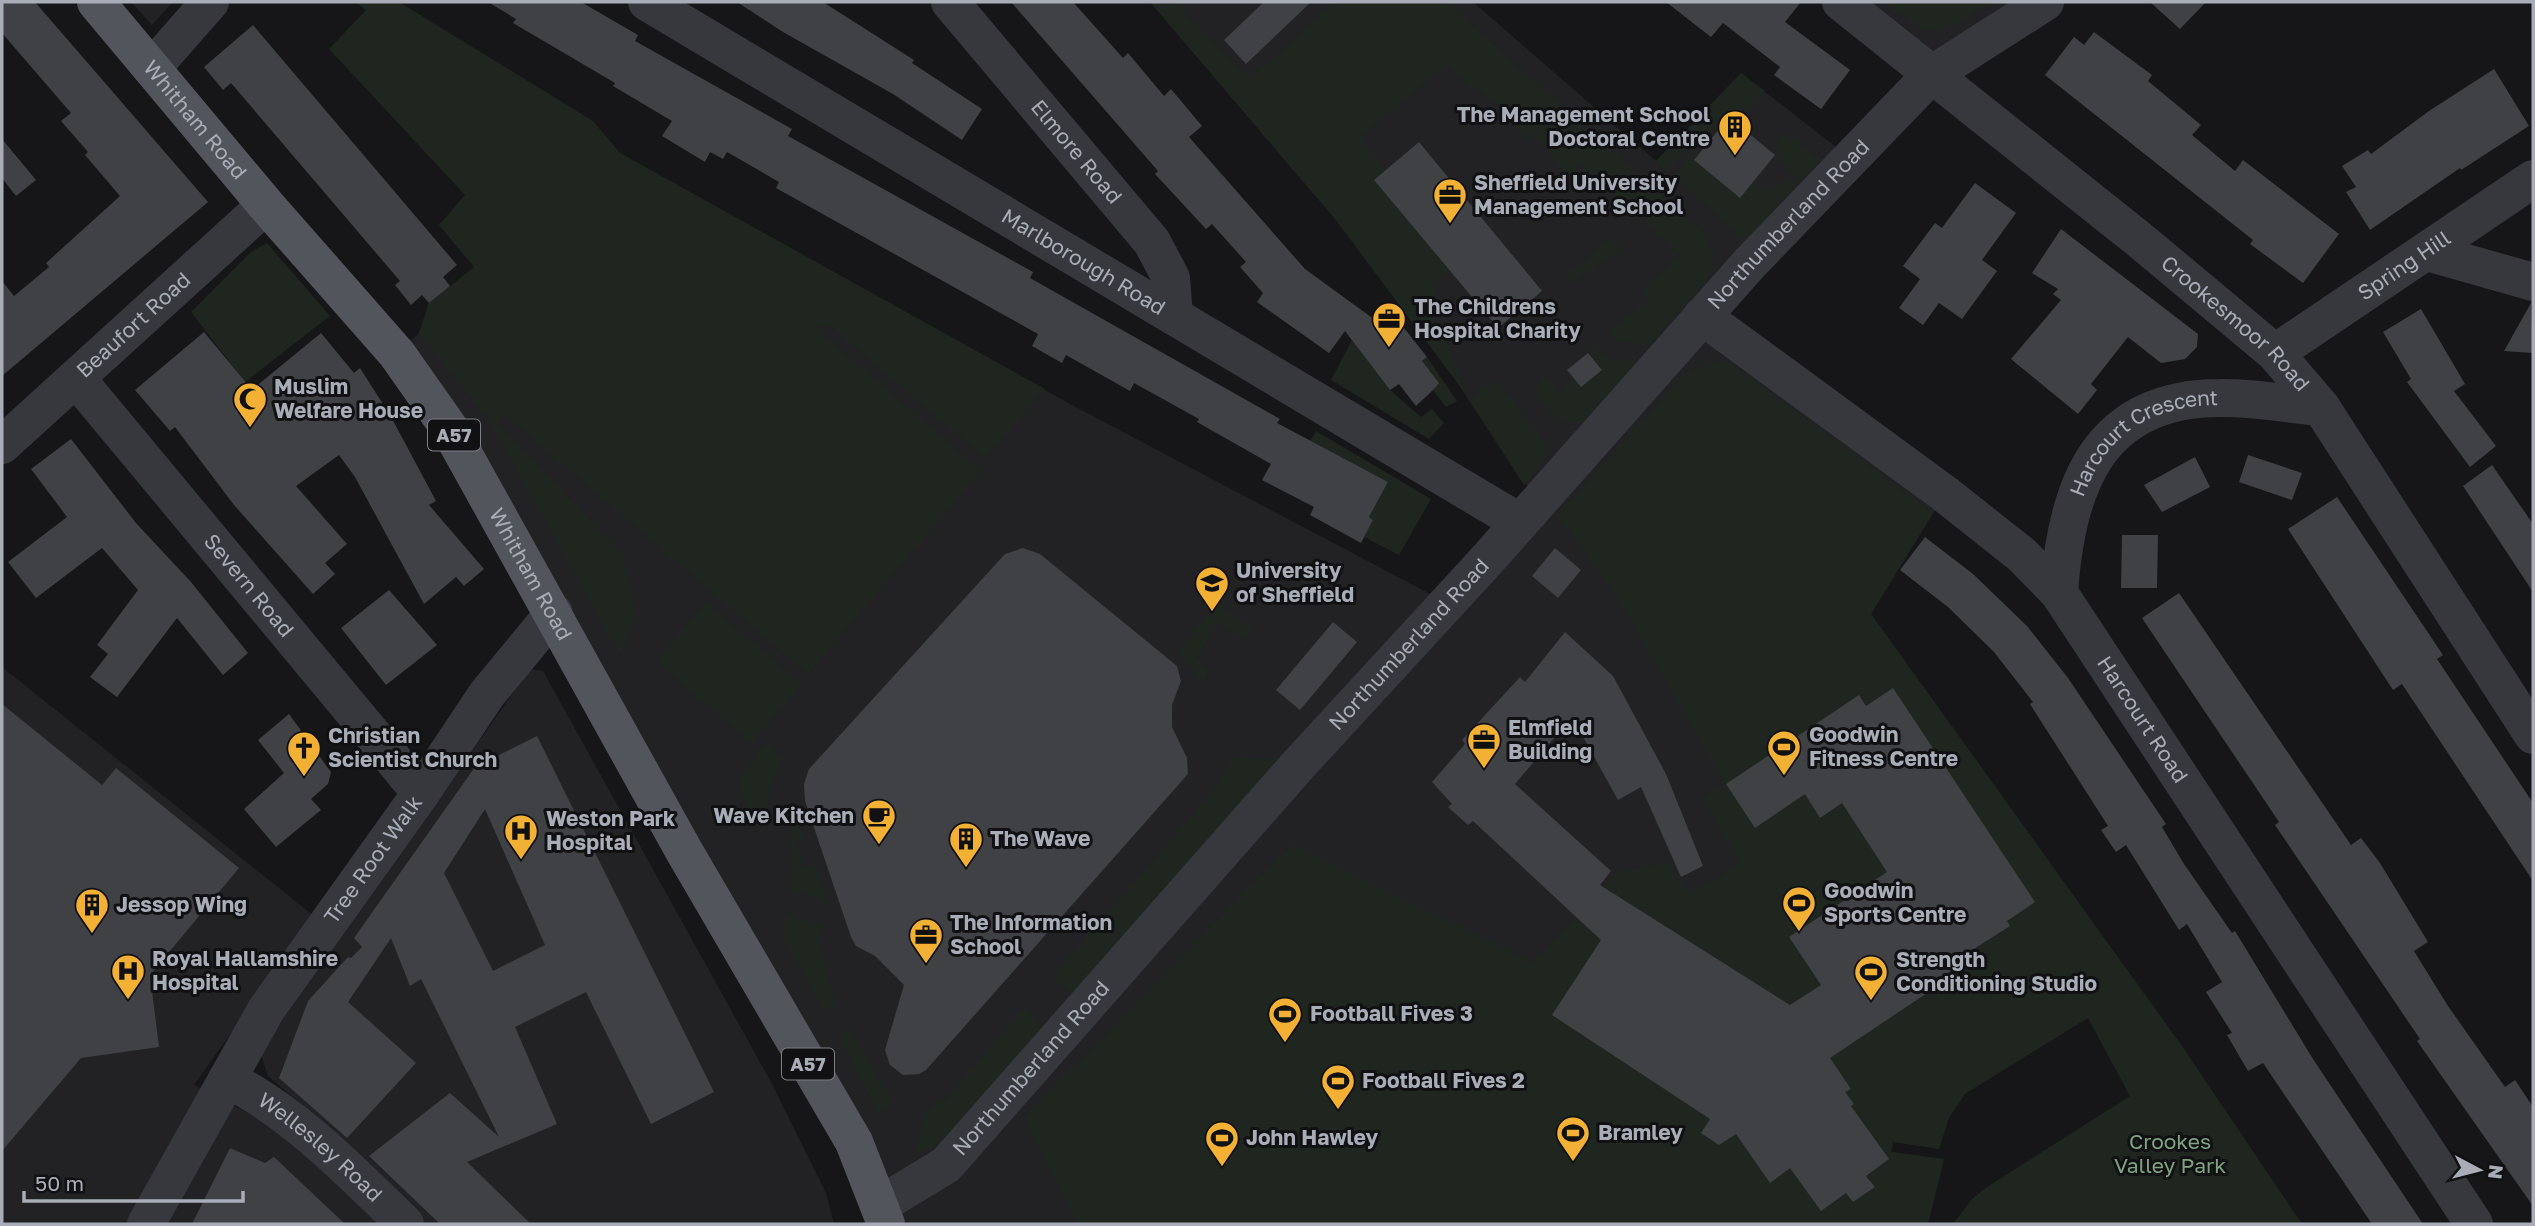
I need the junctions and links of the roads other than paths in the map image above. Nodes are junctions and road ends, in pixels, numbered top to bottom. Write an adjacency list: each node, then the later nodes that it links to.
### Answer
1 (96, 2): 7 (main road, Whitham Road / A57)
2 (210, 2): 7 (street)
3 (647, 2): 13 (street, Marlborough Road)
4 (950, 2): 13 (street, Elmore Road)
5 (1841, 2): 8 (street, Crookesmoor Road)
6 (2045, 2): 8 (street, Northumberland Road)
7 (152, 68): 10 (main road, Whitham Road / A57)
8 (1931, 75): 14 (street, Northumberland Road); 15 (street, Crookesmoor Road)
9 (2533, 179): 11 (street, Spring Hill)
10 (266, 205): 16 (street, Beaufort Road); 21 (main road, Whitham Road / A57)
11 (2427, 252): 12 (street); 15 (street, Spring Hill)
12 (2533, 282)
13 (1174, 316): 19 (street, Marlborough Road)
14 (1702, 316): 19 (street, Northumberland Road); 20 (street, Harcourt Road)
15 (2275, 353): 17 (street, Crookesmoor Road)
16 (76, 378): 18 (street, Beaufort Road); 23 (street, Severn Road)
17 (2321, 407): 20 (street, Harcourt Crescent); 22 (street, Crookesmoor Road)
18 (2, 445)
19 (1519, 522): 25 (street, Northumberland Road)
20 (2059, 593): 28 (street, Harcourt Road)
21 (554, 613): 23 (street, Tree Root Walk); 25 (main road, Whitham Road / A57)
22 (2533, 735)
23 (421, 793): 24 (street, Tree Root Walk)
24 (227, 1079): 26 (street, Tree Root Walk); 27 (street, Wellesley Road)
25 (883, 1215)
26 (150, 1217)
27 (405, 1224)
28 (2474, 1224)

